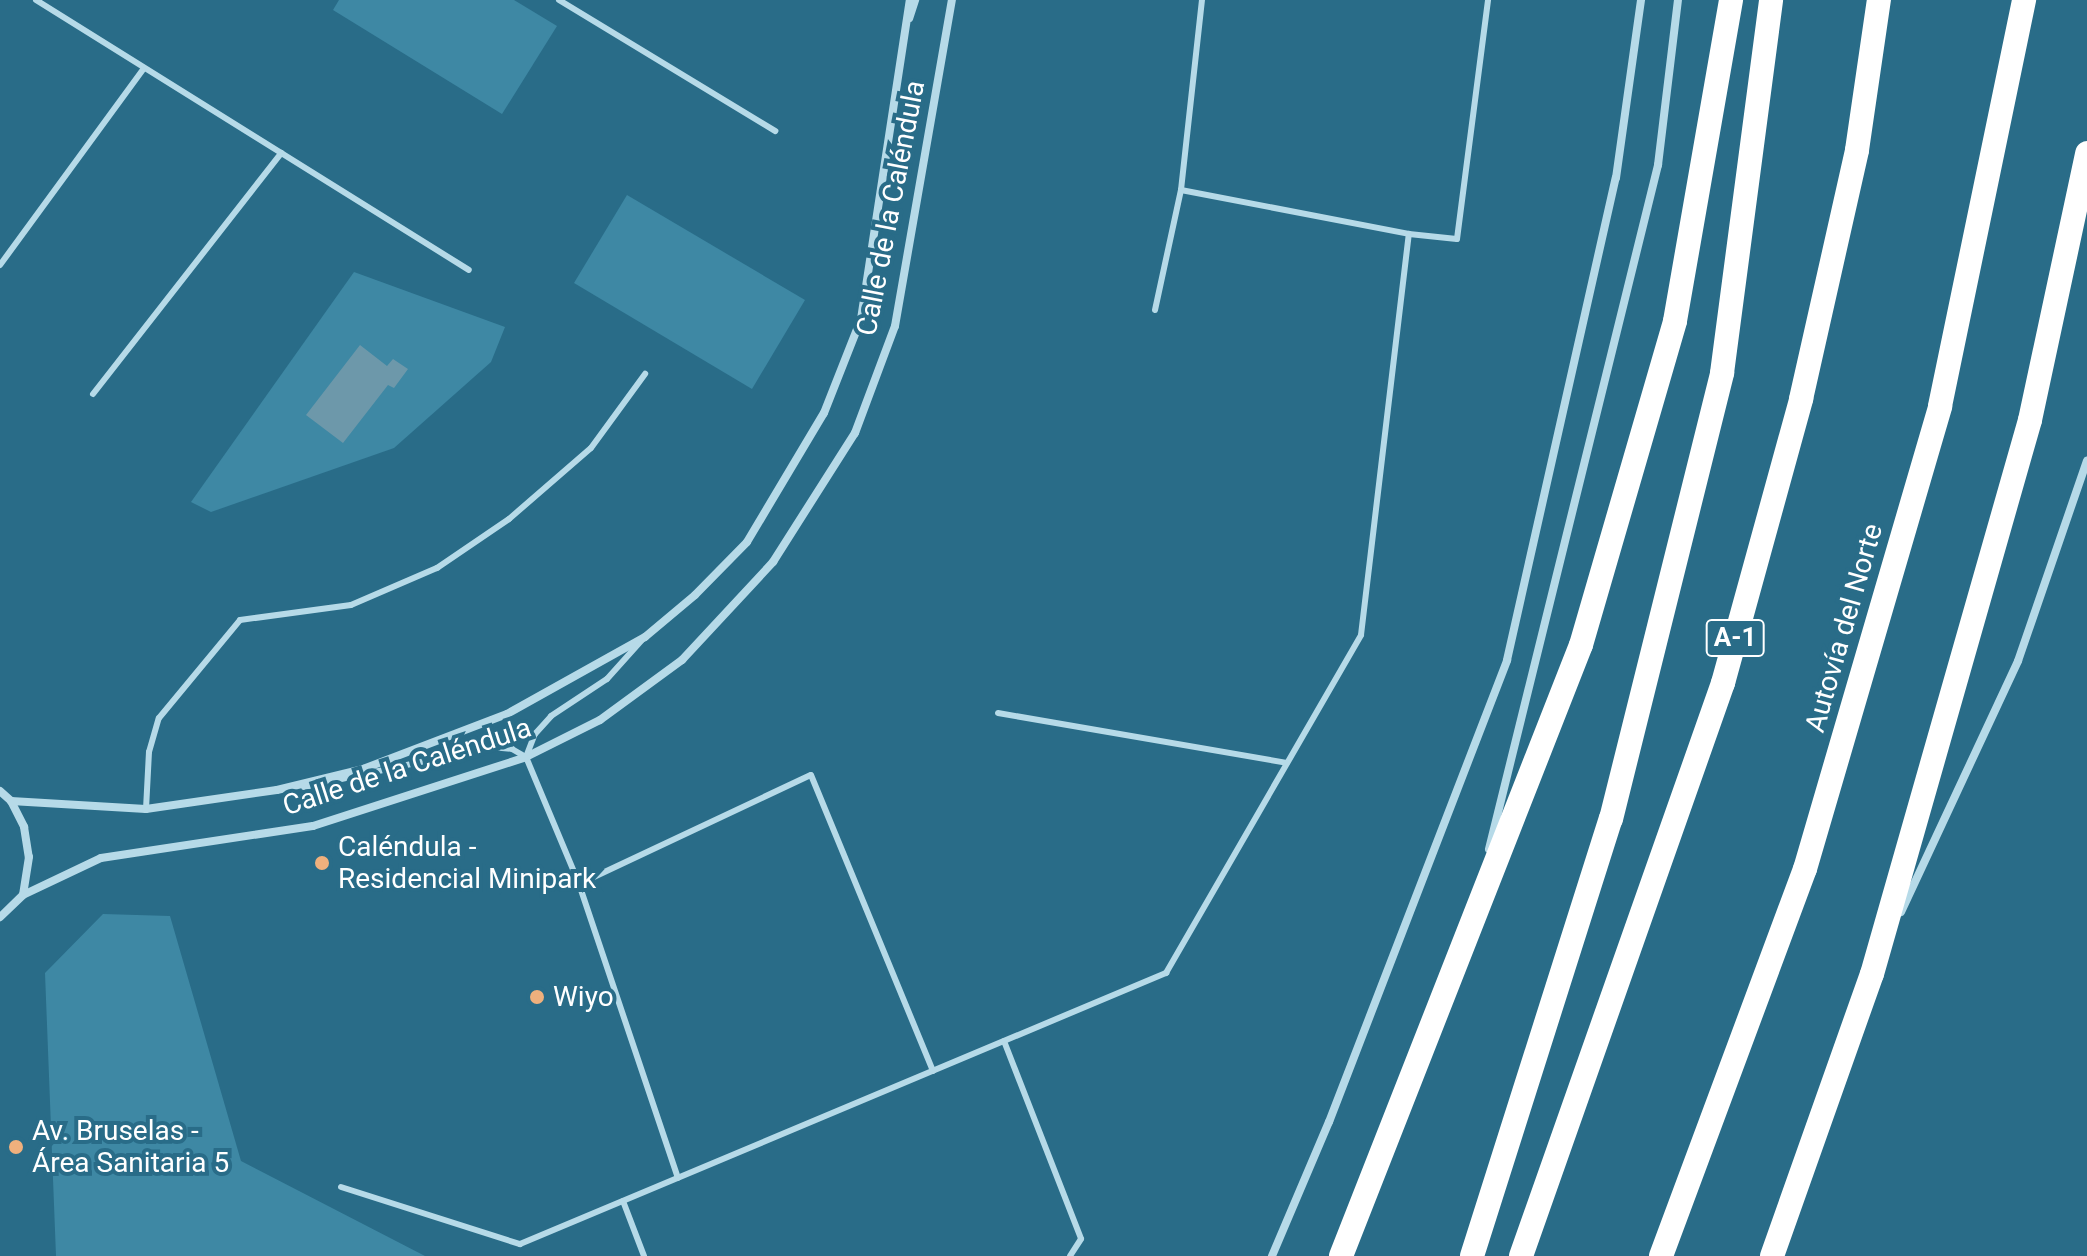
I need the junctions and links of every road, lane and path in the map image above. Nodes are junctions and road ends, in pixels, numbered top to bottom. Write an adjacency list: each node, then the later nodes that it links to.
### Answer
1 (36, 0): 13 (lane)
2 (559, 0): 14 (lane)
3 (913, 0): 25 (street, Calle de la Caléndula)
4 (952, 0): 27 (street, Calle de la Caléndula)
5 (1202, 0): 17 (lane)
6 (1488, 0): 18 (lane)
7 (1641, 0): 45 (street)
8 (1678, 0): 36 (street)
9 (1731, 0): 36 (highway)
10 (1771, 0): 47 (highway)
11 (1879, 0): 48 (highway, A-1)
12 (2024, 0): 49 (highway, Autovía del Norte)
13 (144, 68): 15 (lane); 19 (lane)
14 (775, 131)
15 (281, 153): 20 (lane); 23 (lane)
16 (2087, 153): 37 (highway)
17 (1181, 190): 18 (lane); 21 (lane)
18 (1409, 234): 28 (lane)
19 (0, 265)
20 (469, 270)
21 (1155, 310)
22 (645, 374): 32 (lane)
23 (93, 394)
24 (2087, 461): 37 (street)
25 (645, 637): 27 (lane); 29 (street, Calle de la Caléndula)
26 (998, 713): 28 (lane)
27 (526, 757): 29 (lane); 33 (lane); 34 (street, Calle de la Caléndula)
28 (1287, 763): 38 (lane)
29 (277, 790): 32 (street, Calle de la Caléndula)
30 (0, 791): 31 (street)
31 (11, 801): 32 (street, Calle de la Caléndula); 34 (street)
32 (146, 809)
33 (579, 884): 39 (lane); 40 (lane)
34 (23, 895): 35 (street, Calle de la Caléndula)
35 (0, 917)
36 (1472, 918): 46 (highway)
37 (1872, 974): 50 (highway)
38 (1004, 1041): 39 (lane); 44 (lane)
39 (933, 1071): 40 (lane)
40 (678, 1178): 42 (lane)
41 (341, 1187): 42 (lane)
42 (623, 1201): 43 (lane)
43 (644, 1256)
44 (1070, 1256)
45 (1272, 1256)
46 (1341, 1256)
47 (1472, 1256)
48 (1521, 1256)
49 (1661, 1256)
50 (1772, 1256)

